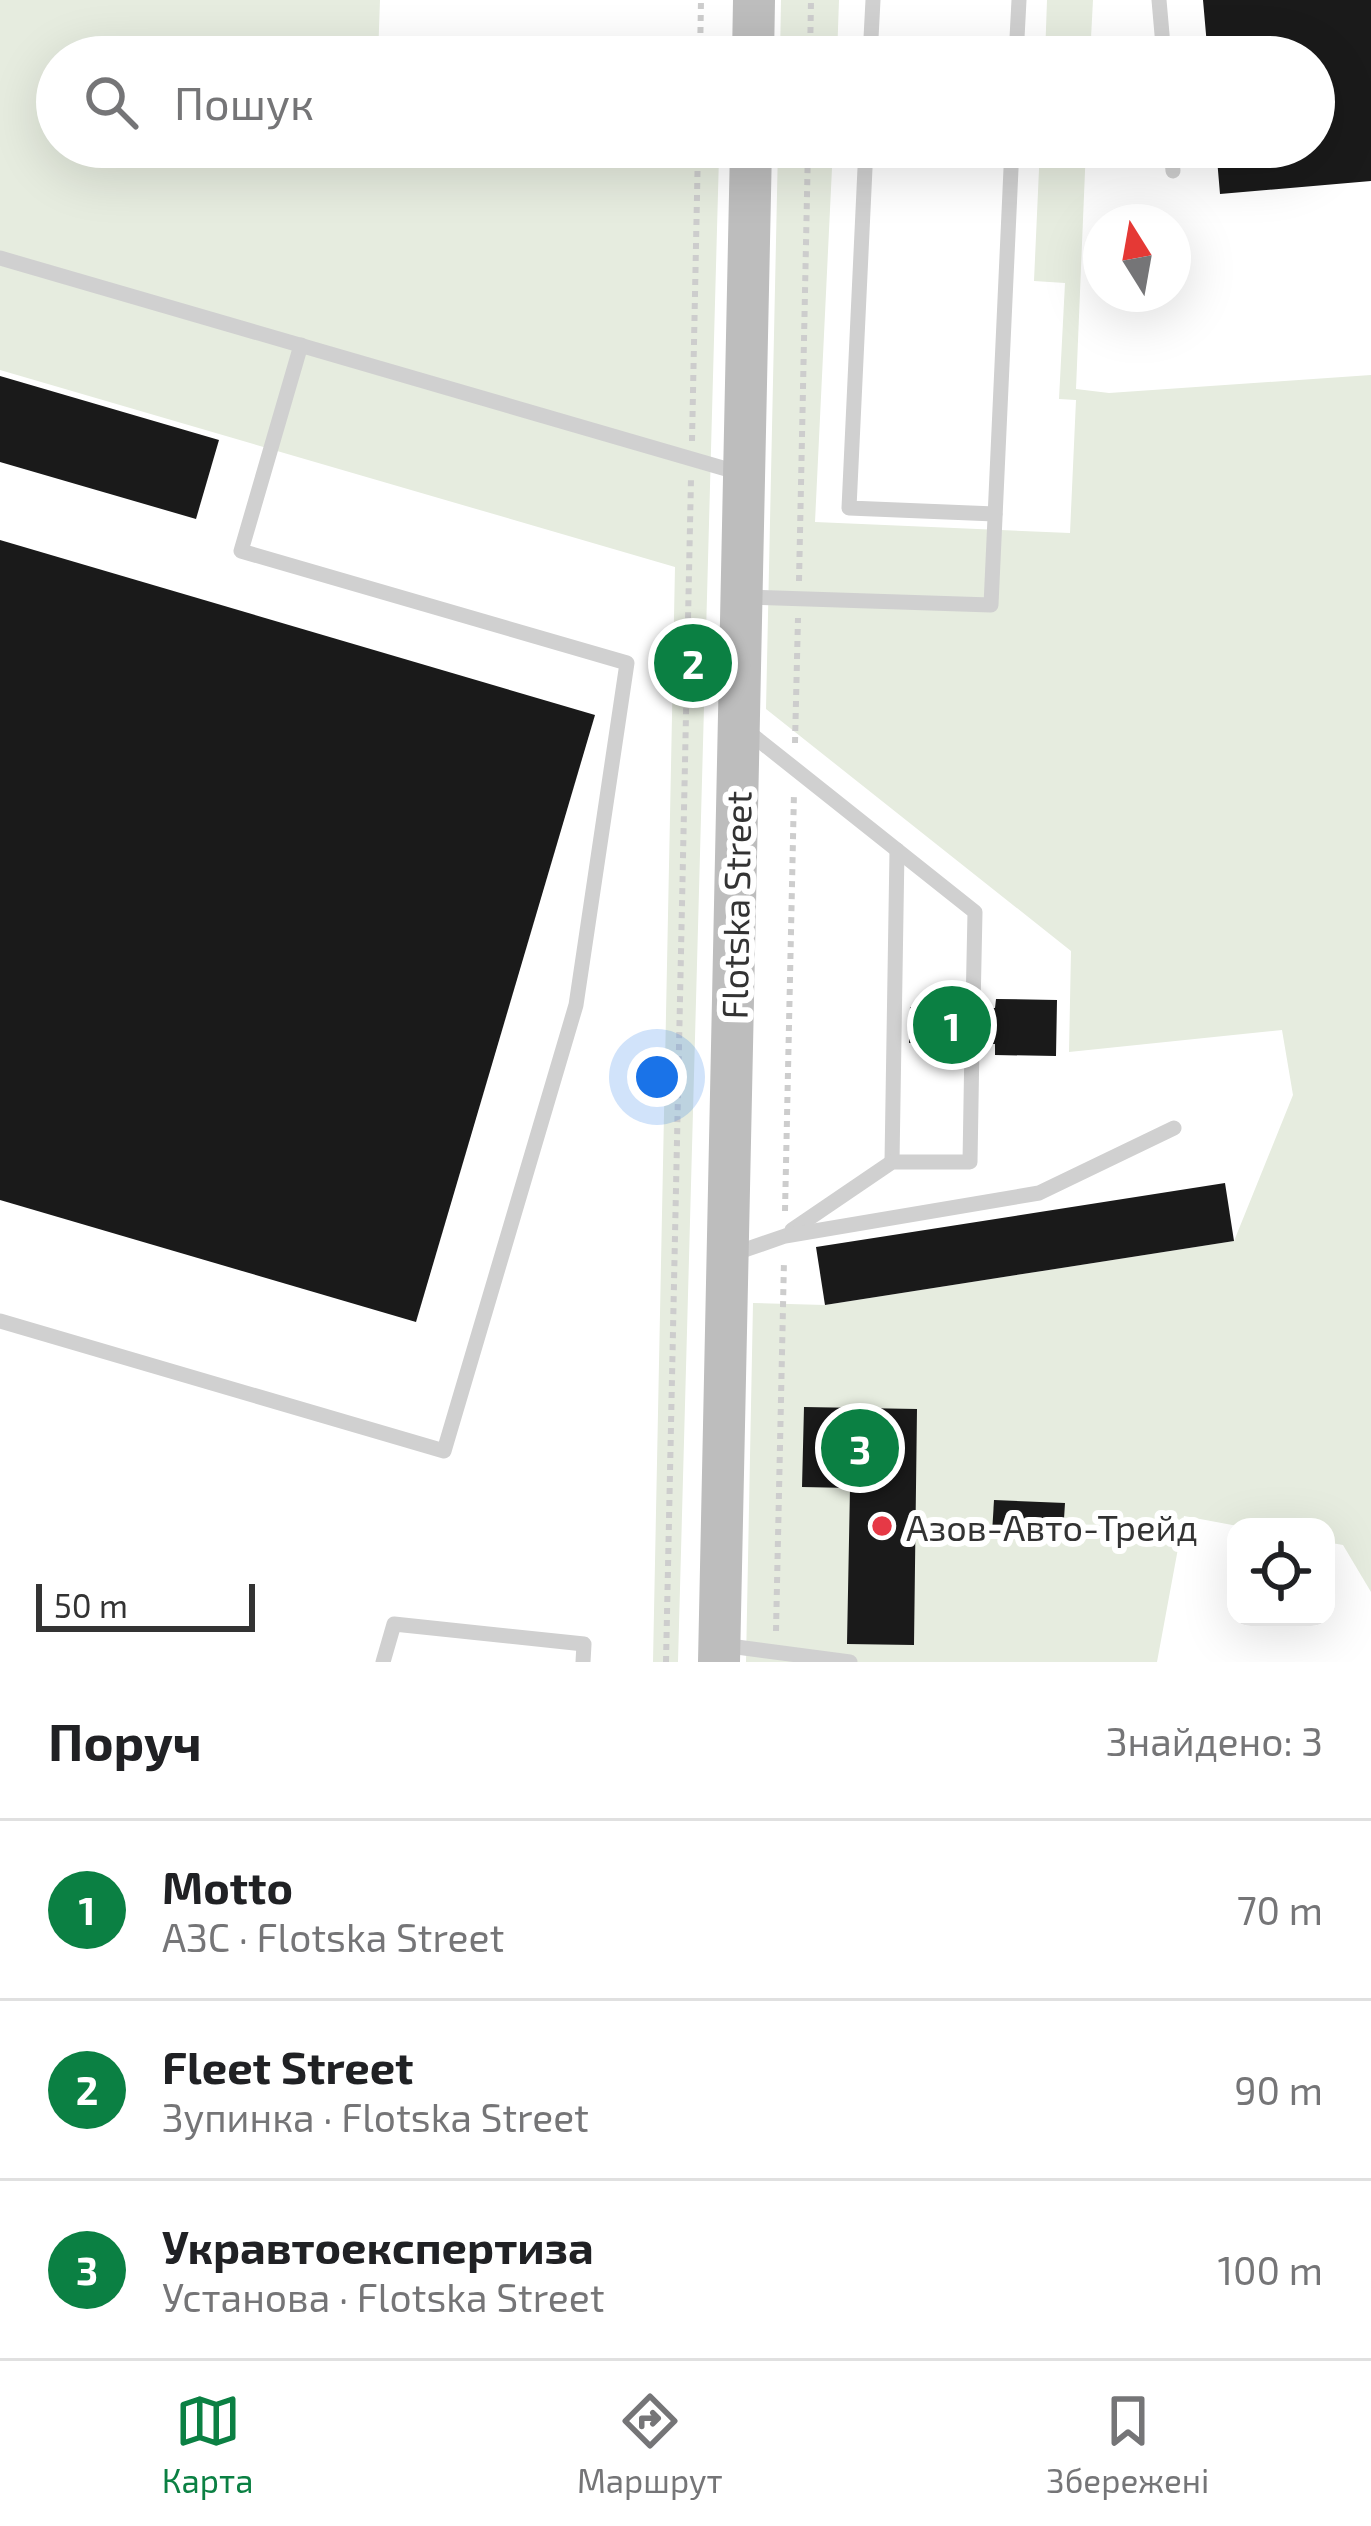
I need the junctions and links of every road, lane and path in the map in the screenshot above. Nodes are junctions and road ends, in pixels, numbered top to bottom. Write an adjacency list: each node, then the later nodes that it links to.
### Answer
1 (701, 0): 7 (path)
2 (754, 0): 8 (street)
3 (811, 0): 9 (path)
4 (873, 0): 10 (lane)
5 (1019, 0): 11 (lane)
6 (1159, 0): 12 (lane)
7 (700, 36)
8 (753, 36)
9 (810, 36)
10 (871, 36)
11 (1017, 36)
12 (1162, 36)
13 (698, 168): 22 (path)
14 (751, 168): 23 (street, Flotska Street)
15 (808, 168): 26 (path)
16 (865, 168): 24 (lane)
17 (1011, 168): 24 (lane)
18 (1173, 168): 19 (lane)
19 (1173, 171)
20 (0, 258): 21 (lane)
21 (301, 345): 22 (lane); 36 (lane)
22 (691, 458): 23 (lane); 41 (path)
23 (744, 474): 25 (street, Flotska Street)
24 (995, 514): 26 (lane)
25 (742, 597): 26 (lane); 27 (street, Flotska Street)
26 (798, 598): 28 (path)
27 (739, 724): 28 (lane); 35 (street, Flotska Street)
28 (795, 769): 29 (lane); 34 (path)
29 (896, 850): 30 (lane); 33 (lane)
30 (973, 1008)
31 (972, 1044): 33 (lane)
32 (1174, 1127): 34 (lane)
33 (892, 1162): 34 (lane)
34 (785, 1235): 35 (lane); 37 (path)
35 (728, 1256): 38 (street, Flotska Street)
36 (0, 1321)
37 (776, 1652): 38 (lane); 42 (lane)
38 (719, 1653)
39 (382, 1662): 40 (lane)
40 (583, 1662)
41 (666, 1662)
42 (850, 1662)

